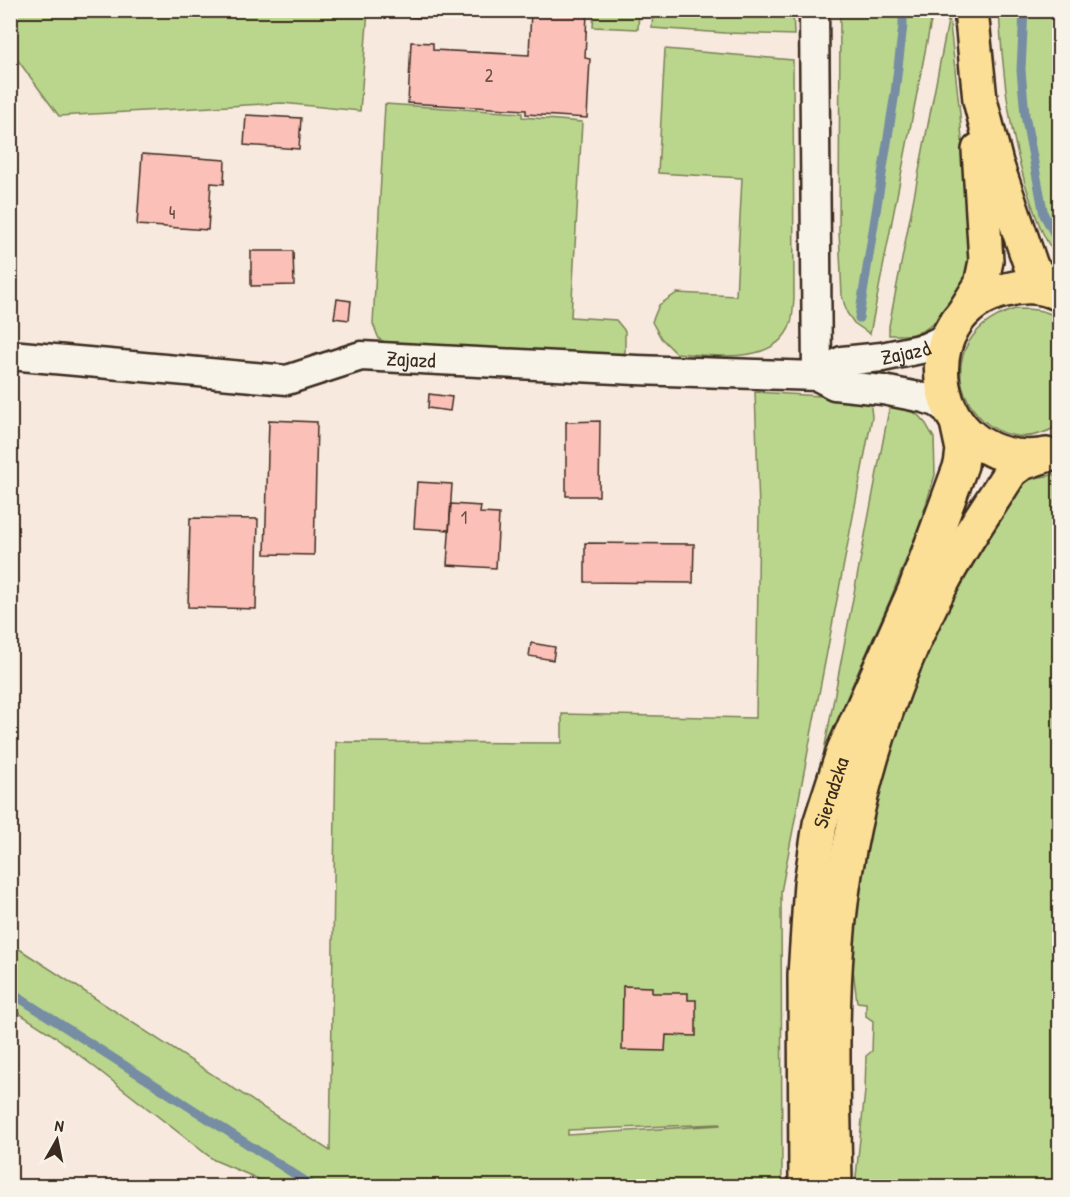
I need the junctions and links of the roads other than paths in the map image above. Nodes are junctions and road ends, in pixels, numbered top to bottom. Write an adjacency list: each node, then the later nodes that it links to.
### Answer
1 (814, 10): 7 (street)
2 (971, 10): 3 (main road)
3 (980, 100): 4 (main road); 5 (main road, Sieradzka)
4 (1056, 292): 5 (main road)
5 (957, 323): 7 (street, Zajazd); 8 (main road, Sieradzka)
6 (10, 355): 7 (street, Zajazd)
7 (817, 376): 8 (street, Zajazd)
8 (954, 417): 9 (main road); 10 (main road, Sieradzka)
9 (1053, 453): 11 (main road, Sieradzka)
10 (806, 1186)
11 (835, 1186)

